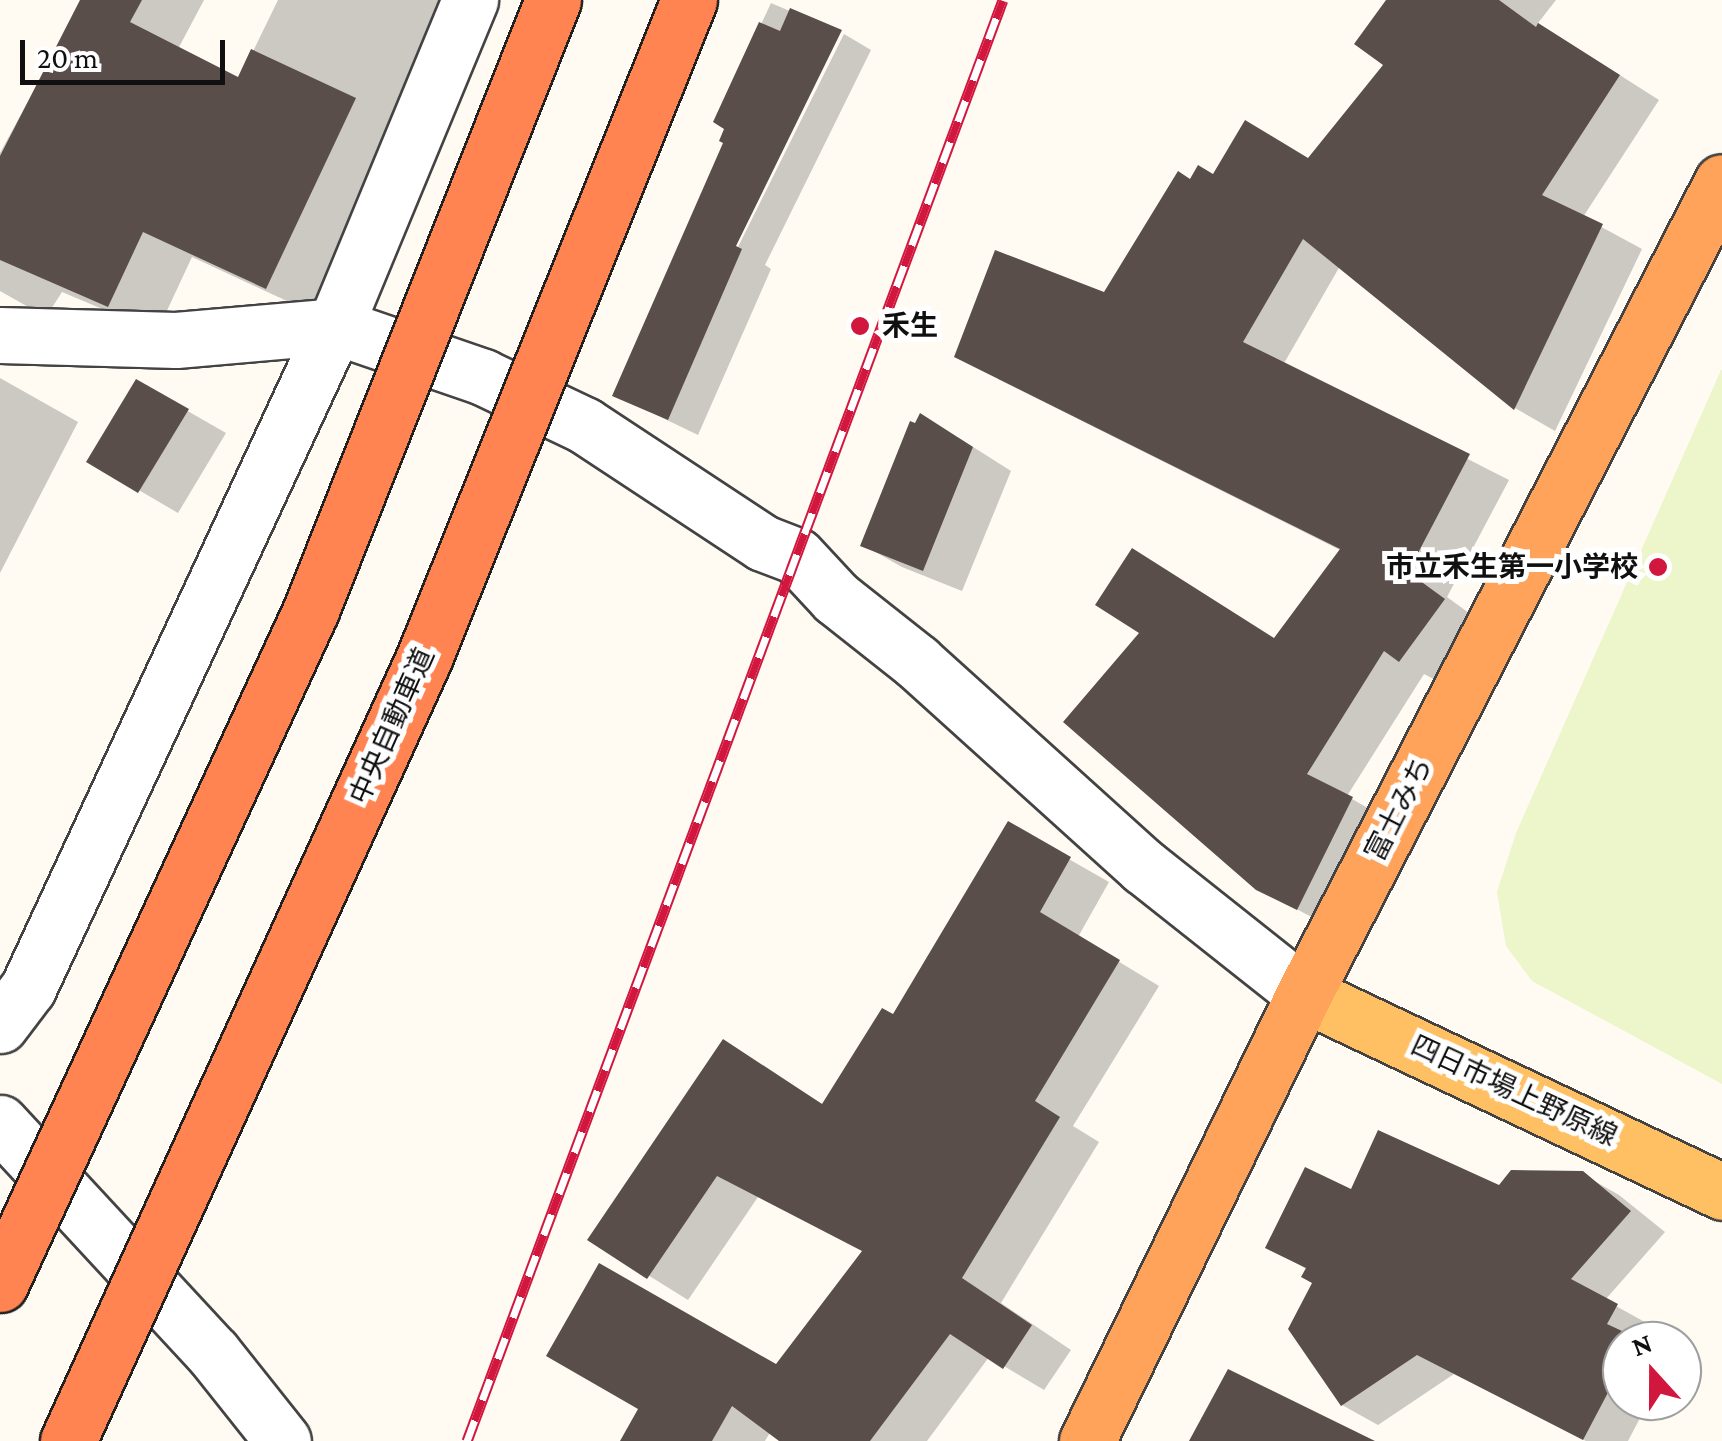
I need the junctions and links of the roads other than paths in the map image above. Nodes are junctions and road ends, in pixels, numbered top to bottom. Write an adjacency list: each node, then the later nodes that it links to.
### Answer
1 (470, 0): 5 (street)
2 (553, 0): 11 (highway, bridge)
3 (689, 0): 12 (highway, 中央自動車道, bridge)
4 (1722, 182): 7 (highway, 富士みち)
5 (335, 326): 6 (street); 7 (street); 8 (street)
6 (0, 335)
7 (1304, 994): 10 (main road, 四日市場上野原線); 14 (highway, 富士みち)
8 (0, 1025)
9 (0, 1123): 13 (street)
10 (1722, 1192)
11 (0, 1284)
12 (68, 1441)
13 (284, 1441)
14 (1087, 1441)

